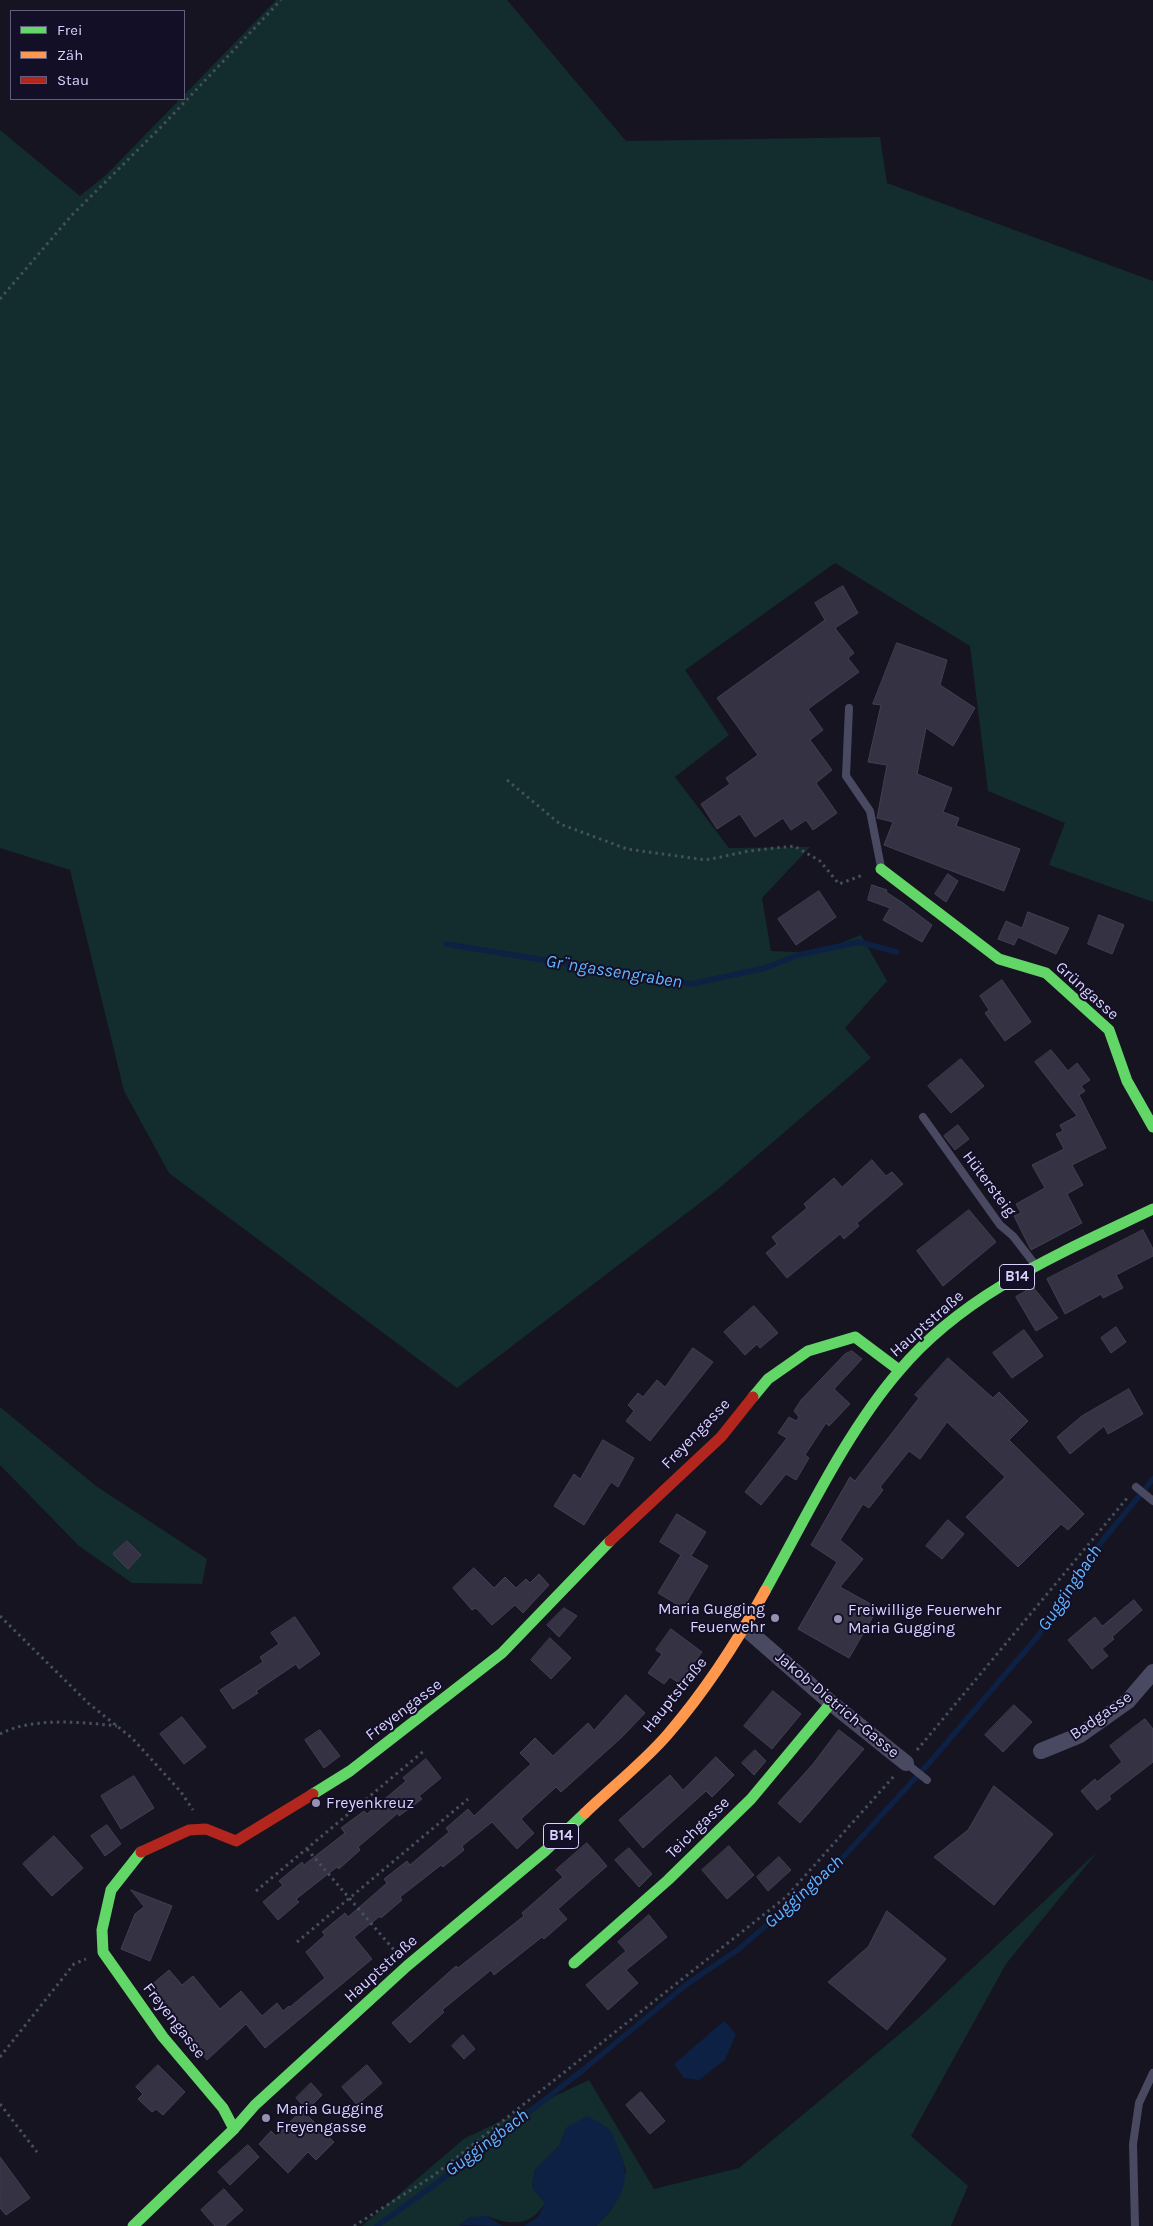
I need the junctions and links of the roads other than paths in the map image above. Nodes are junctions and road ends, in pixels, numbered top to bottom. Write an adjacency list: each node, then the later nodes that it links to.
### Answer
1 (849, 708): 2 (lane)
2 (881, 869): 4 (street, Grüngasse)
3 (922, 1117): 6 (lane, Hütersteig)
4 (1153, 1127)
5 (1153, 1208): 6 (street, Hauptstraße / B14)
6 (1036, 1266): 7 (street, Hauptstraße / B14)
7 (899, 1370): 10 (street, Hauptstraße / B14); 18 (street, Freyengasse)
8 (1137, 1488): 9 (lane)
9 (1150, 1499)
10 (745, 1628): 12 (street, Jakob-Dietrich-Gasse); 18 (street, Hauptstraße / B14)
11 (1153, 1672): 13 (street, Badgasse)
12 (831, 1703): 14 (street, Jakob-Dietrich-Gasse); 16 (street, Teichgasse)
13 (1041, 1751)
14 (906, 1763): 15 (lane)
15 (927, 1780)
16 (574, 1962)
17 (1153, 2073): 20 (lane)
18 (234, 2129): 19 (street, Hauptstraße / B14)
19 (133, 2226)
20 (1135, 2226)

